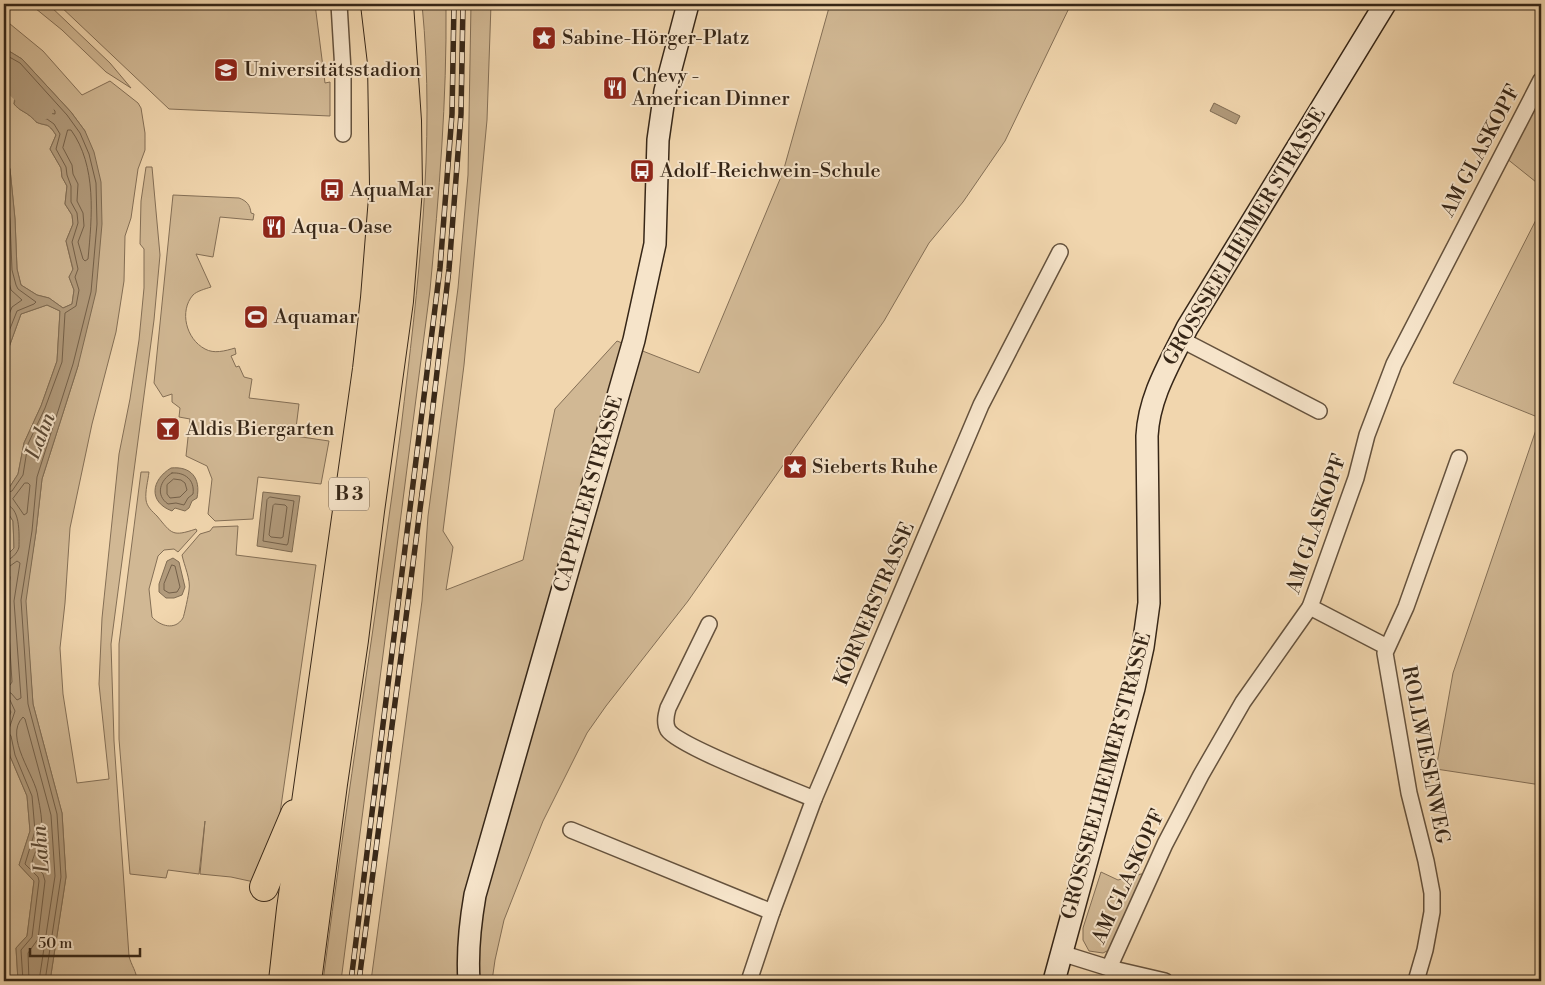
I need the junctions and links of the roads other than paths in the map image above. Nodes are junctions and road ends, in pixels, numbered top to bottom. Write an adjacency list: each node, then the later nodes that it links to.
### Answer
1 (339, 4): 6 (street)
2 (688, 4): 23 (main road, CAPPELER STRASSE)
3 (1385, 4): 8 (main road, GROSSSEELHEIMER STRASSE)
4 (393, 5): 14 (highway, B 3); 22 (highway, B 3)
5 (1541, 80): 11 (street, AM GLASKOPF)
6 (343, 134)
7 (1060, 252): 15 (street, KÖRNERSTRASSE)
8 (1182, 340): 9 (street); 19 (main road, GROSSSEELHEIMER STRASSE)
9 (1319, 411)
10 (1460, 458): 13 (street, ROLLWIESENWEG)
11 (1310, 607): 13 (street); 20 (street, AM GLASKOPF)
12 (709, 624): 15 (street)
13 (1387, 647): 27 (street, ROLLWIESENWEG)
14 (310, 778): 17 (highway); 21 (highway, B 3)
15 (814, 800): 18 (street, KÖRNERSTRASSE)
16 (571, 830): 18 (street)
17 (264, 887)
18 (772, 912): 24 (street, KÖRNERSTRASSE)
19 (1061, 953): 20 (street); 25 (main road, GROSSSEELHEIMER STRASSE)
20 (1109, 968): 26 (street)
21 (283, 981)
22 (307, 981)
23 (469, 981)
24 (750, 981)
25 (1054, 981)
26 (1165, 981)
27 (1416, 981)

